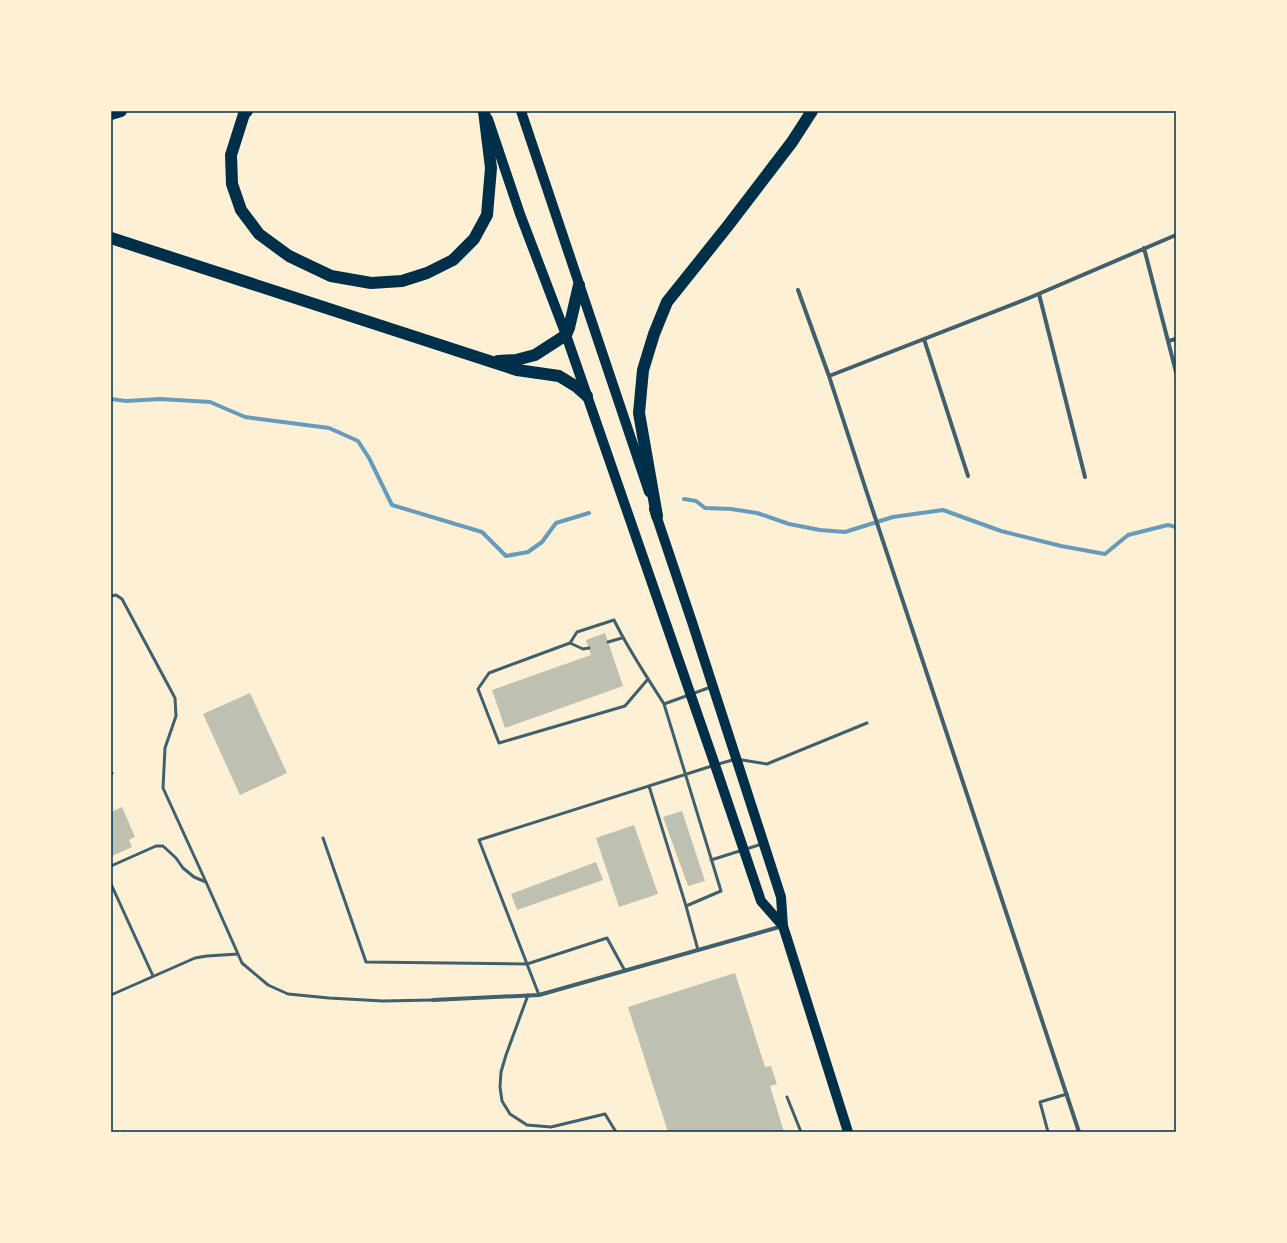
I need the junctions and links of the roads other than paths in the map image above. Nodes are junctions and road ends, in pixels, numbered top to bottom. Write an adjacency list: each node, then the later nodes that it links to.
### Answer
1 (121, 111): 6 (highway)
2 (247, 111): 3 (highway)
3 (485, 111): 13 (main road)
4 (521, 111): 10 (main road)
5 (812, 111): 23 (highway)
6 (111, 114)
7 (1176, 235): 9 (street)
8 (111, 238): 17 (highway)
9 (1144, 248): 12 (street); 16 (street)
10 (580, 285): 13 (highway); 23 (main road)
11 (798, 290): 19 (street)
12 (1039, 294): 14 (street); 22 (street)
13 (566, 335): 17 (highway); 20 (main road)
14 (924, 339): 19 (street); 21 (street)
15 (1176, 339): 16 (street)
16 (1168, 341): 18 (street)
17 (491, 361): 20 (highway)
18 (1176, 372)
19 (829, 376): 56 (street)
20 (587, 396): 31 (main road)
21 (968, 476)
22 (1085, 477)
23 (657, 516): 30 (main road)
24 (111, 596): 43 (lane)
25 (622, 638): 26 (lane); 27 (lane); 29 (lane)
26 (608, 642)
27 (570, 643): 28 (lane); 29 (lane)
28 (589, 648)
29 (648, 679): 32 (lane)
30 (713, 686): 31 (lane); 34 (main road)
31 (690, 695): 32 (lane); 35 (main road)
32 (664, 704): 36 (lane)
33 (867, 723): 34 (lane)
34 (736, 759): 35 (lane); 39 (main road)
35 (715, 764): 36 (lane); 40 (main road)
36 (686, 774): 37 (lane); 41 (lane)
37 (649, 786): 45 (lane); 49 (lane)
38 (323, 838): 49 (lane)
39 (764, 844): 40 (lane); 46 (main road)
40 (743, 850): 41 (lane); 46 (main road)
41 (712, 860): 45 (lane)
42 (111, 866): 43 (lane)
43 (206, 882): 48 (lane)
44 (111, 884): 51 (lane)
45 (686, 906): 47 (lane)
46 (783, 926): 47 (street); 60 (main road)
47 (698, 950): 50 (street)
48 (238, 954): 51 (lane); 55 (lane)
49 (527, 964): 50 (lane); 53 (lane)
50 (625, 971): 53 (street)
51 (153, 976): 52 (lane)
52 (111, 995)
53 (539, 995): 54 (street)
54 (528, 996): 55 (street); 58 (lane)
55 (433, 1000)
56 (1067, 1094): 61 (lane); 62 (street)
57 (787, 1097): 59 (lane)
58 (616, 1132)
59 (801, 1132)
60 (848, 1132)
61 (1048, 1132)
62 (1079, 1132)

